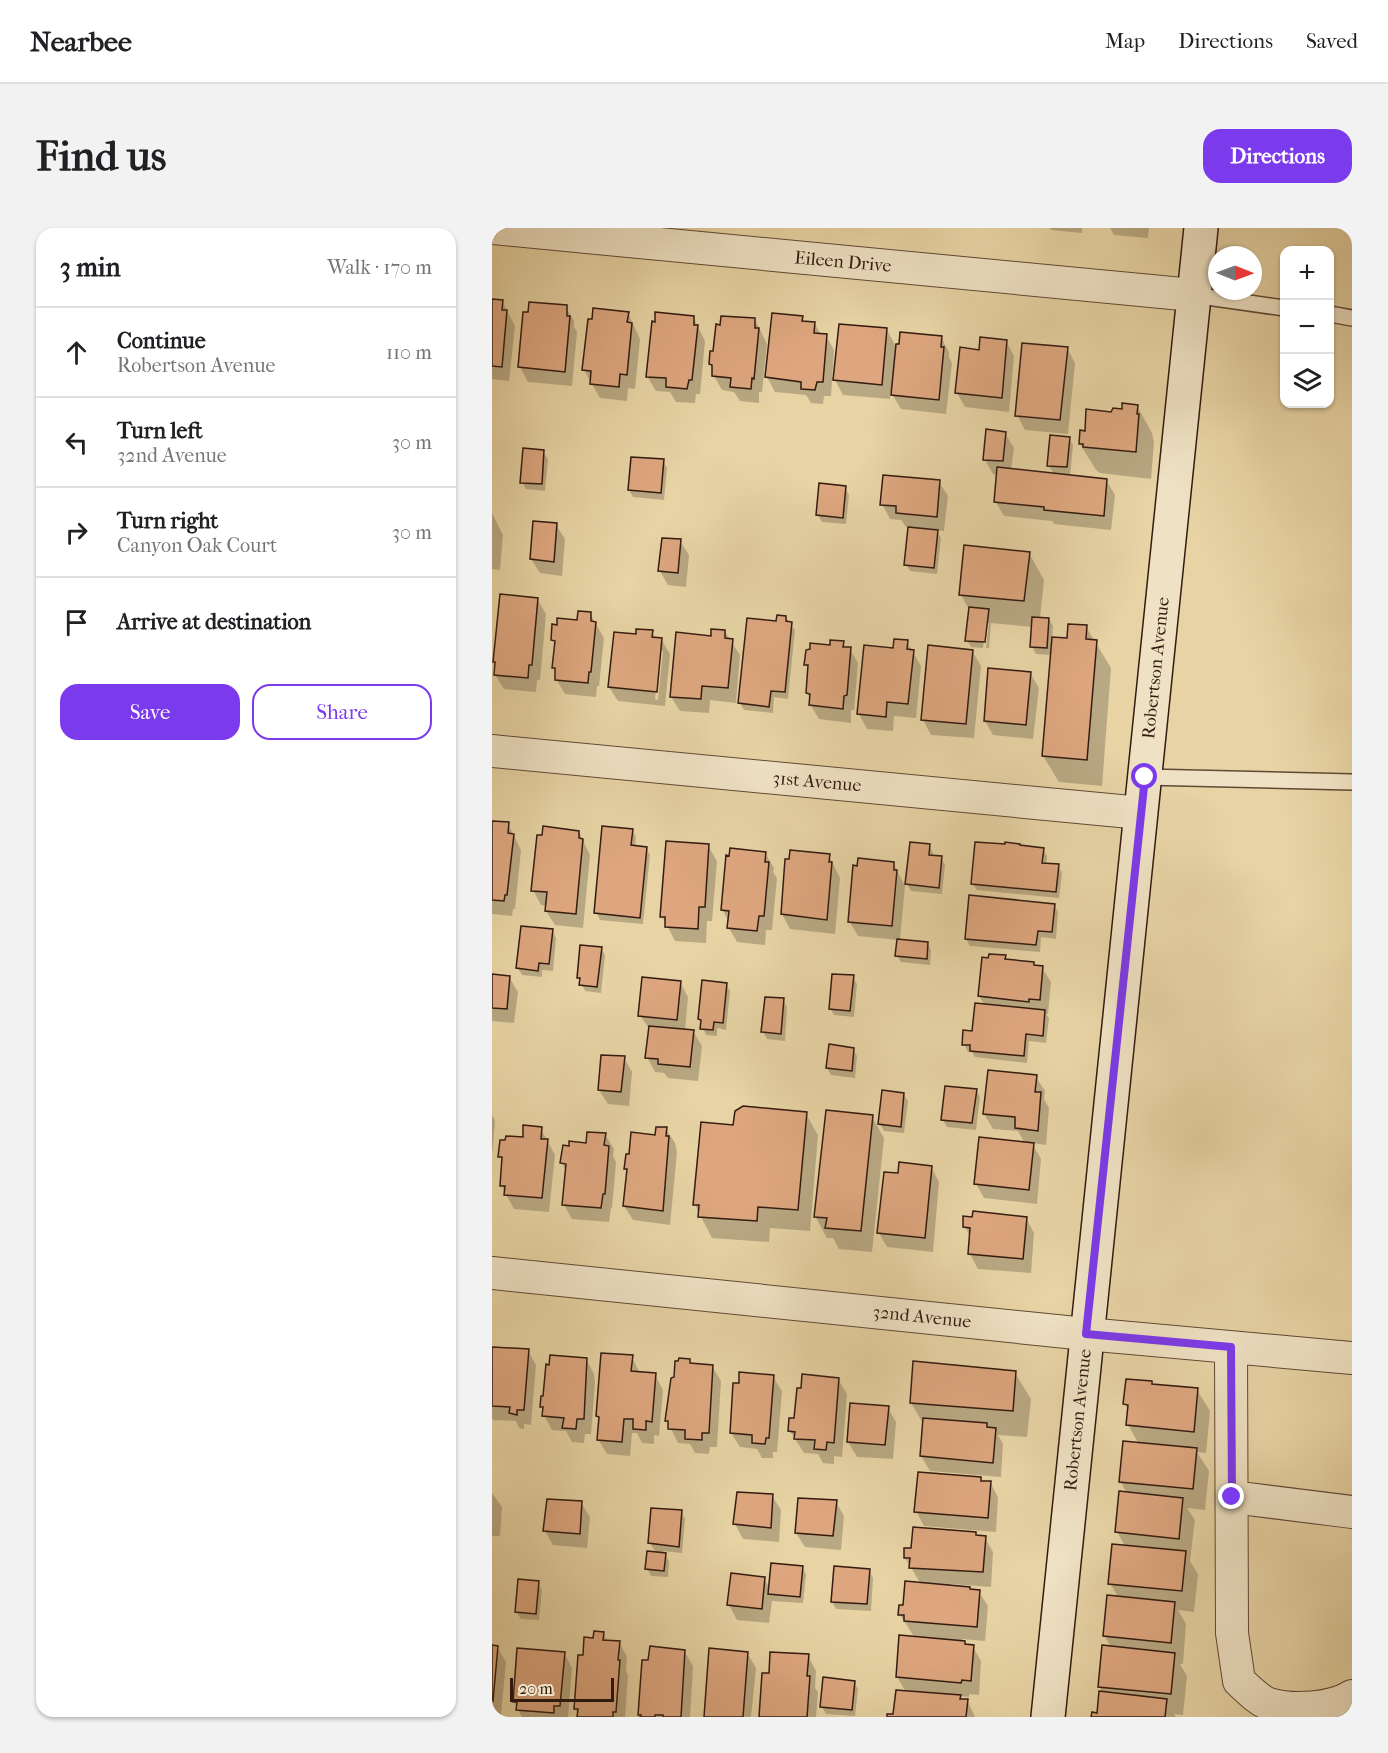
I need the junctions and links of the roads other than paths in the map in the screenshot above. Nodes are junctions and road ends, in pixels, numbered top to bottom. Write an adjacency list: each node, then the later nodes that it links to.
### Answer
1 (492, 228): 3 (street, Eileen Drive)
2 (1201, 228): 3 (street, Robertson Avenue)
3 (1193, 295): 4 (lane); 8 (street, Robertson Avenue)
4 (1280, 307)
5 (1334, 315): 6 (lane)
6 (1352, 318)
7 (492, 751): 10 (street, 31st Avenue)
8 (1145, 777): 9 (lane); 10 (street, Robertson Avenue)
9 (1352, 782)
10 (1142, 813): 12 (street, Robertson Avenue)
11 (492, 1273): 12 (street, 32nd Avenue)
12 (1086, 1334): 13 (street, 32nd Avenue); 18 (street, Robertson Avenue)
13 (1231, 1347): 14 (street, 32nd Avenue); 15 (street)
14 (1352, 1359)
15 (1232, 1497): 16 (street); 17 (street)
16 (1352, 1512)
17 (1352, 1696)
18 (1048, 1717)

